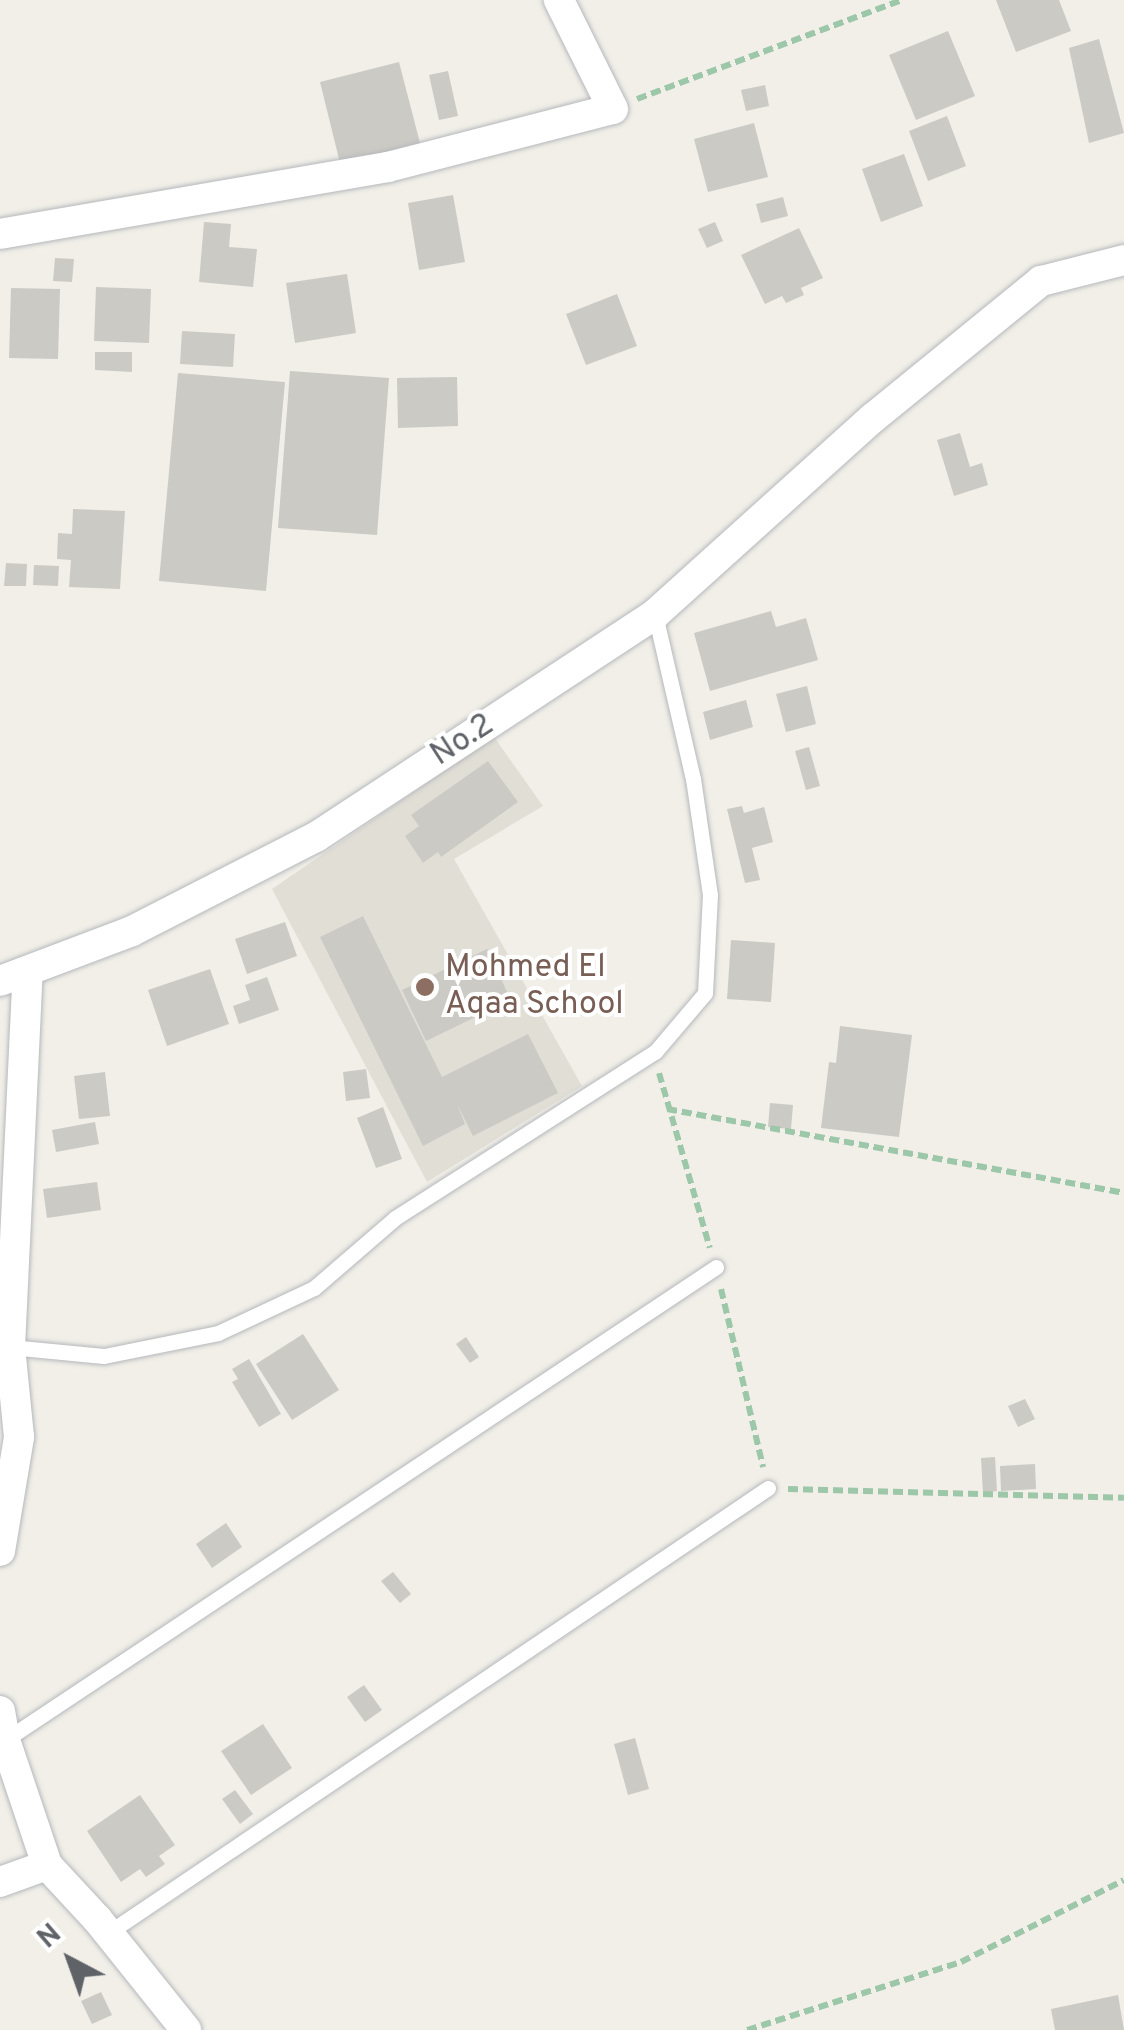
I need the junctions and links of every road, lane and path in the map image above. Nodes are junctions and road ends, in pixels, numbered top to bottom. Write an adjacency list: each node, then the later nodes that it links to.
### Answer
1 (559, 0): 3 (street)
2 (902, 0): 3 (path)
3 (612, 109): 4 (street)
4 (0, 234)
5 (1124, 260): 6 (street, No.2)
6 (655, 614): 7 (street, No.2); 8 (lane)
7 (14, 976): 12 (street)
8 (655, 1052): 9 (path); 12 (lane)
9 (667, 1109): 10 (path); 11 (path)
10 (1124, 1193)
11 (716, 1267): 13 (path); 16 (lane)
12 (10, 1347): 15 (street)
13 (768, 1488): 14 (path); 20 (lane)
14 (1124, 1498)
15 (0, 1550)
16 (2, 1725): 17 (street)
17 (47, 1865): 19 (street); 20 (street)
18 (1124, 1880): 22 (path)
19 (0, 1882)
20 (108, 1933): 21 (street)
21 (186, 2030)
22 (747, 2030)

